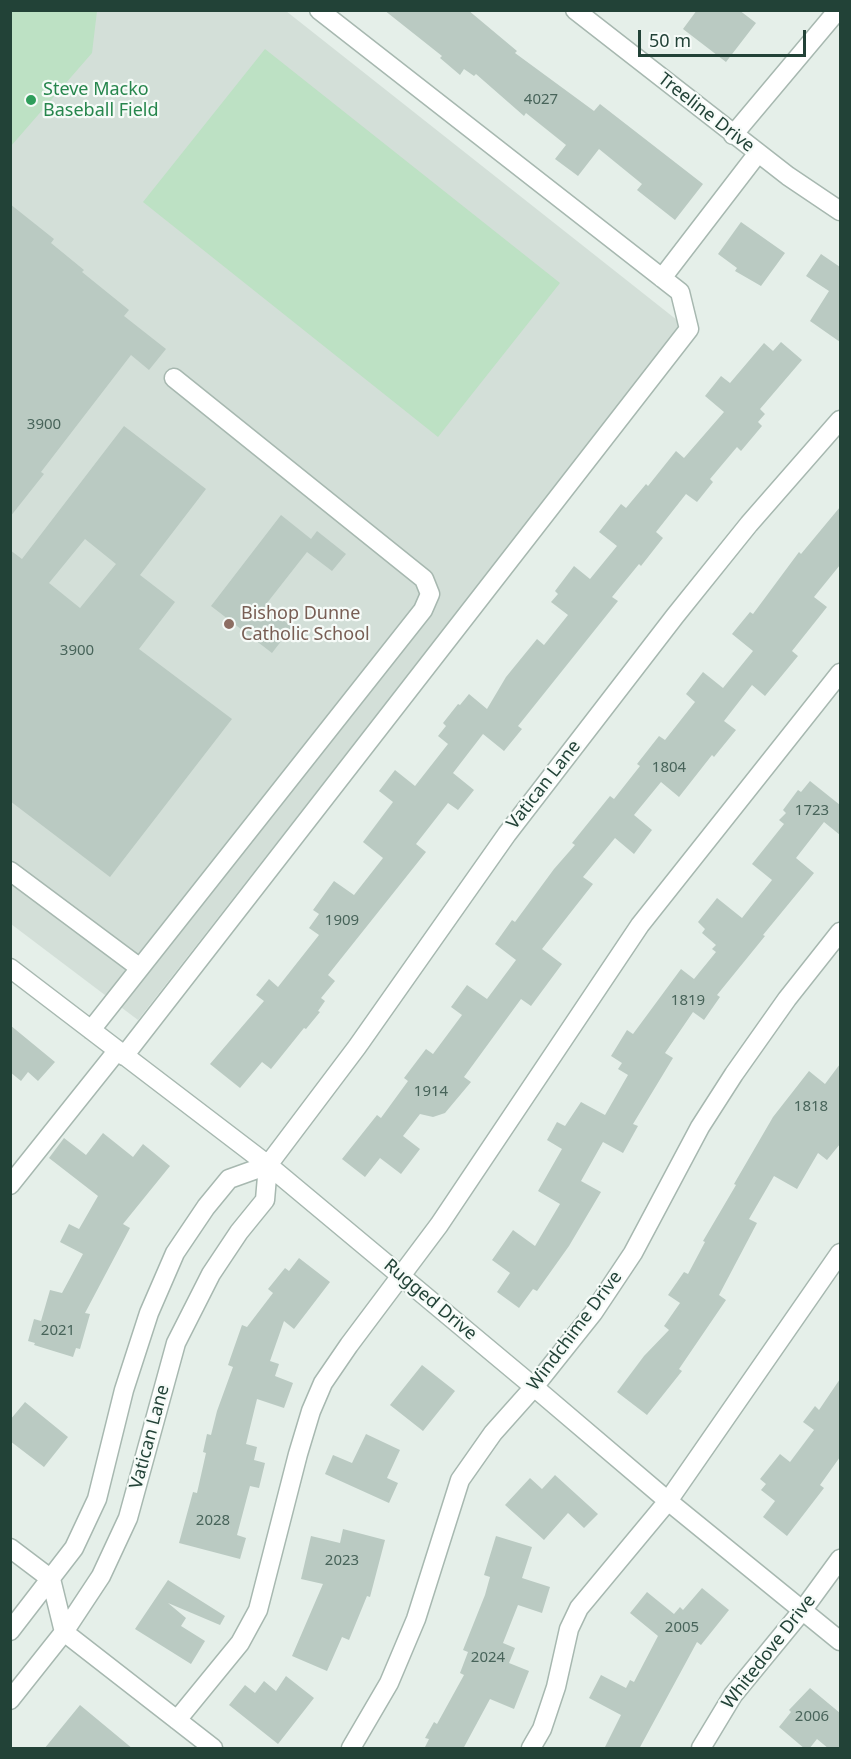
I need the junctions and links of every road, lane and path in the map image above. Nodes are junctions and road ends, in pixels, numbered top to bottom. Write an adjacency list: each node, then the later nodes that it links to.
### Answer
1 (319, 10): 7 (street)
2 (575, 10): 4 (street, Treeline Drive)
3 (838, 10): 4 (street)
4 (733, 135): 5 (street, Treeline Drive)
5 (758, 153): 6 (street, Treeline Drive); 7 (street)
6 (840, 211)
7 (662, 278): 16 (street)
8 (174, 378): 14 (street)
9 (840, 420): 17 (street, Vatican Lane)
10 (840, 673): 20 (street)
11 (10, 871): 14 (street)
12 (840, 932): 21 (street, Windchime Drive)
13 (10, 968): 15 (street, Rugged Drive)
14 (140, 968): 15 (street)
15 (91, 1030): 16 (street, Rugged Drive)
16 (121, 1053): 17 (street, Rugged Drive); 18 (street)
17 (268, 1166): 20 (street, Rugged Drive); 25 (street, Vatican Lane); 28 (street, Vatican Lane)
18 (10, 1185)
19 (840, 1253): 22 (street)
20 (402, 1276): 21 (street, Rugged Drive); 31 (street)
21 (534, 1387): 22 (street, Rugged Drive); 33 (street, Windchime Drive)
22 (668, 1501): 26 (street, Rugged Drive); 34 (street)
23 (10, 1548): 25 (street)
24 (840, 1558): 26 (street, Whitedove Drive)
25 (51, 1579): 27 (street, Vatican Lane); 28 (street)
26 (802, 1611): 29 (street, Rugged Drive); 35 (street, Whitedove Drive)
27 (10, 1631)
28 (64, 1632): 30 (street, Vatican Lane); 31 (street)
29 (840, 1641)
30 (10, 1700)
31 (177, 1720): 32 (street)
32 (211, 1748)
33 (351, 1749)
34 (531, 1749)
35 (701, 1749)

